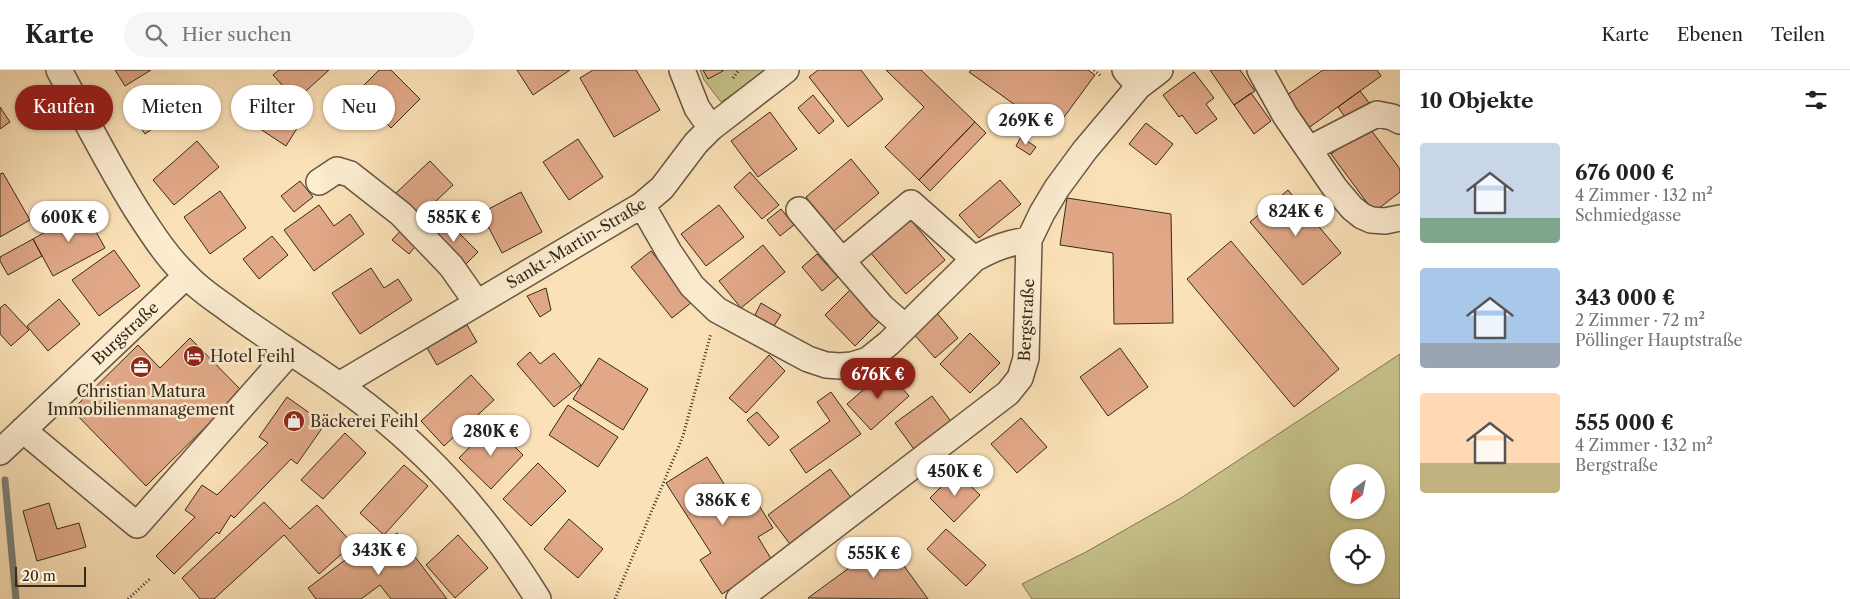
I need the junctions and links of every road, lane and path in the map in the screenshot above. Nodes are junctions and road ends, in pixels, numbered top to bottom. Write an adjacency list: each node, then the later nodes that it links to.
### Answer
1 (59, 70): 18 (street)
2 (682, 70): 9 (street)
3 (786, 70): 9 (street, Sankt-Martin-Straße)
4 (1094, 70): 7 (path)
5 (1160, 70): 7 (street, Bergstraße)
6 (1260, 70): 10 (street)
7 (1122, 77): 15 (street, Bergstraße)
8 (1400, 122): 10 (street)
9 (711, 128): 12 (street, Sankt-Martin-Straße)
10 (1309, 149): 14 (street)
11 (319, 182): 19 (street)
12 (642, 205): 19 (street, Sankt-Martin-Straße); 20 (street)
13 (800, 210): 17 (street)
14 (1400, 218)
15 (1029, 240): 16 (street); 30 (street, Bergstraße)
16 (974, 259): 17 (street); 21 (street)
17 (842, 261): 21 (street)
18 (186, 276): 22 (street); 24 (street, Burgstraße)
19 (477, 303): 23 (street, Sankt-Martin-Straße)
20 (717, 310): 21 (street); 29 (path)
21 (905, 327)
22 (290, 352): 23 (street); 24 (street)
23 (339, 385): 28 (street)
24 (23, 430): 25 (street, Burgstraße)
25 (0, 452)
26 (151, 578): 27 (path)
27 (128, 599)
28 (538, 599)
29 (615, 599)
30 (739, 599)

